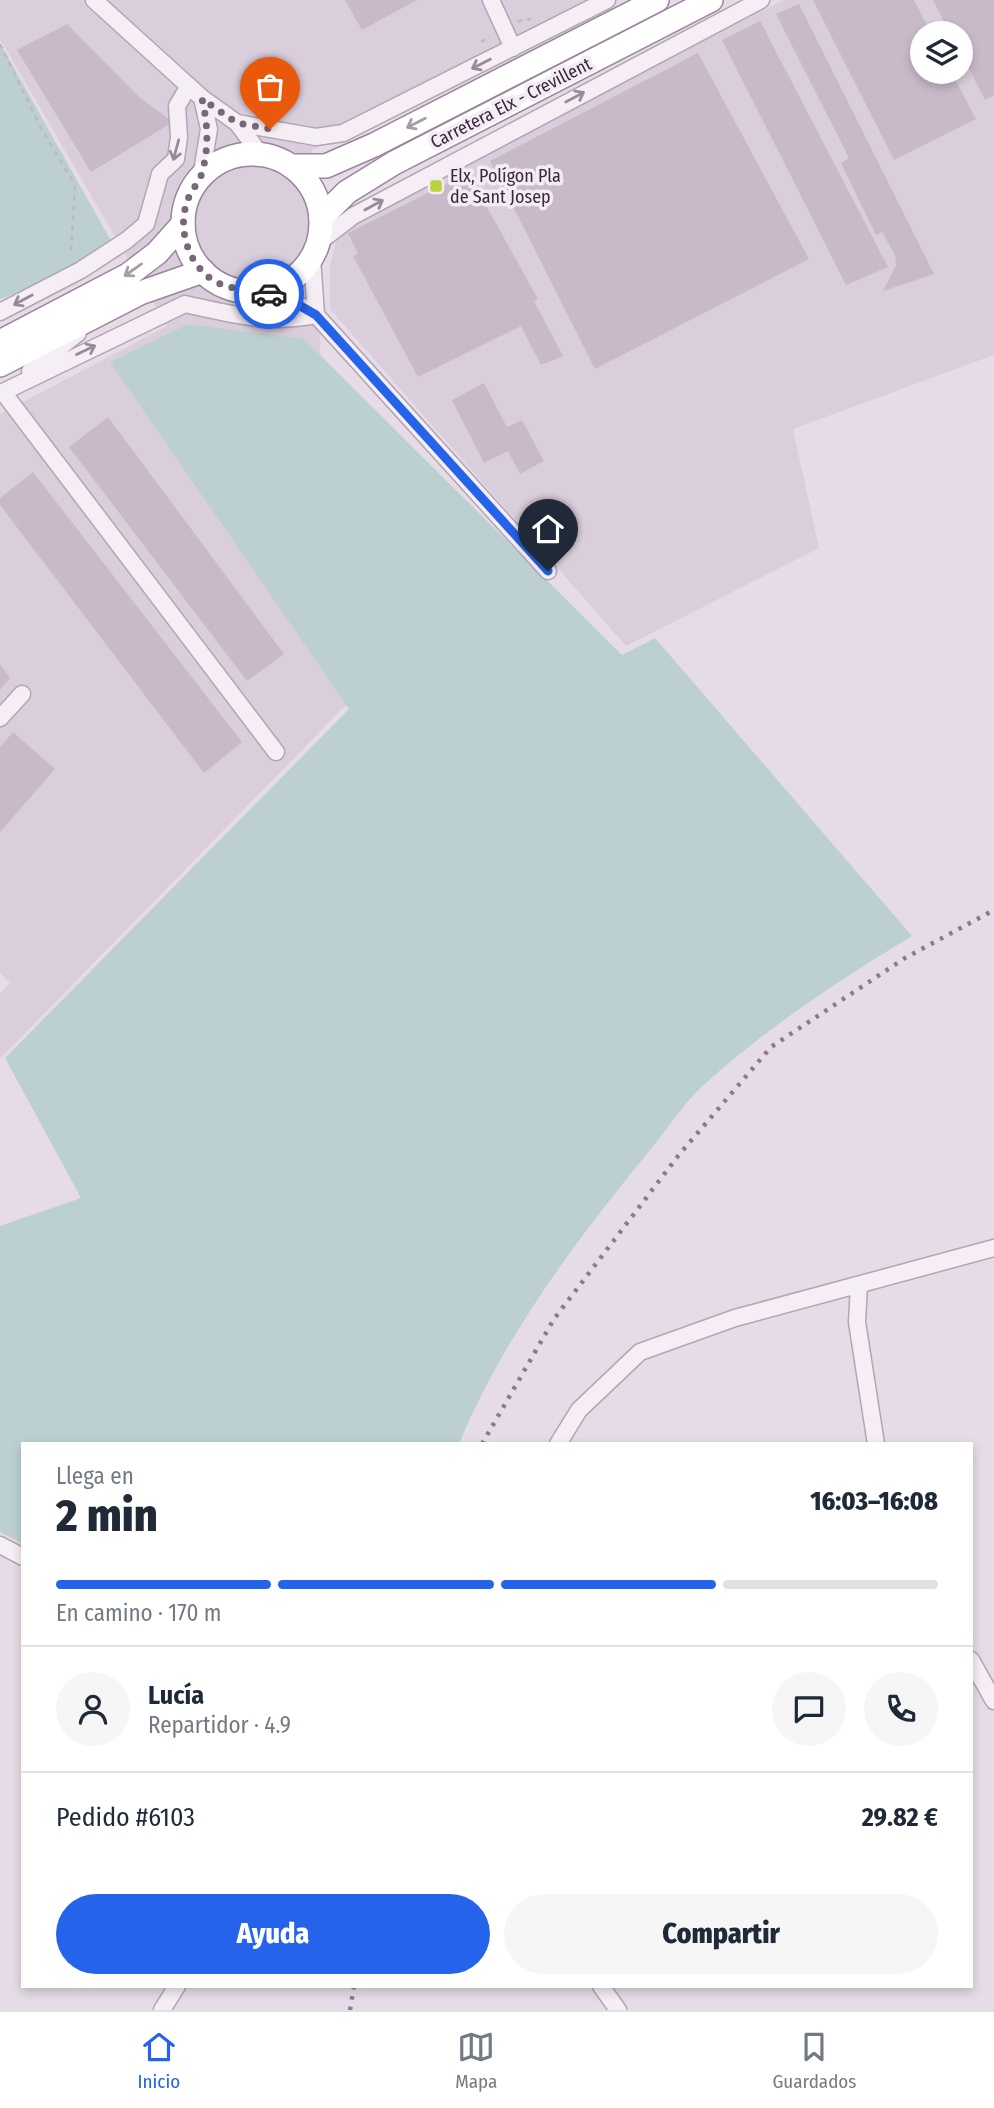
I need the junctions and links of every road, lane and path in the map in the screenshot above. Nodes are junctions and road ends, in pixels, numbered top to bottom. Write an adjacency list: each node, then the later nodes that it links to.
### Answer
1 (94, 0): 12 (street)
2 (491, 0): 10 (street)
3 (607, 0): 10 (street)
4 (621, 0): 11 (highway)
5 (657, 0): 11 (highway, Carretera Elx - Crevillent)
6 (711, 0): 13 (highway, Carretera Elx - Crevillent)
7 (761, 0): 8 (street)
8 (699, 30): 13 (street); 21 (street, one-way to 8)
9 (0, 44): 22 (path)
10 (513, 48): 15 (street, one-way to 15)
11 (542, 59): 17 (highway, Carretera Elx - Crevillent, one-way to 17)
12 (189, 86): 14 (street); 26 (street, one-way to 26)
13 (539, 89): 19 (highway, Carretera Elx - Crevillent)
14 (202, 99): 15 (street); 18 (street)
15 (237, 123): 16 (street)
16 (261, 155): 17 (highway); 18 (highway)
17 (291, 166): 19 (highway)
18 (201, 177): 20 (highway)
19 (321, 218): 21 (highway)
20 (183, 224): 23 (highway); 28 (highway, one-way to 28)
21 (315, 250): 24 (highway); 27 (street)
22 (71, 253)
23 (203, 271): 24 (highway); 25 (highway)
24 (261, 291): 27 (street)
25 (111, 307): 29 (highway); 30 (street)
26 (0, 312)
27 (316, 315): 30 (street, one-way to 27); 31 (street)
28 (3, 340)
29 (0, 365)
30 (2, 393): 34 (street)
31 (548, 571)
32 (22, 694): 33 (street)
33 (0, 718)
34 (276, 752)
35 (994, 1248): 36 (street)
36 (859, 1285): 37 (street); 38 (street)
37 (559, 1442)
38 (876, 1442)
39 (0, 1545): 40 (street)
40 (21, 1556)
41 (973, 1664): 42 (street)
42 (994, 1701)
43 (176, 1988): 45 (street)
44 (602, 1988): 46 (street)
45 (162, 2010)
46 (618, 2010)

